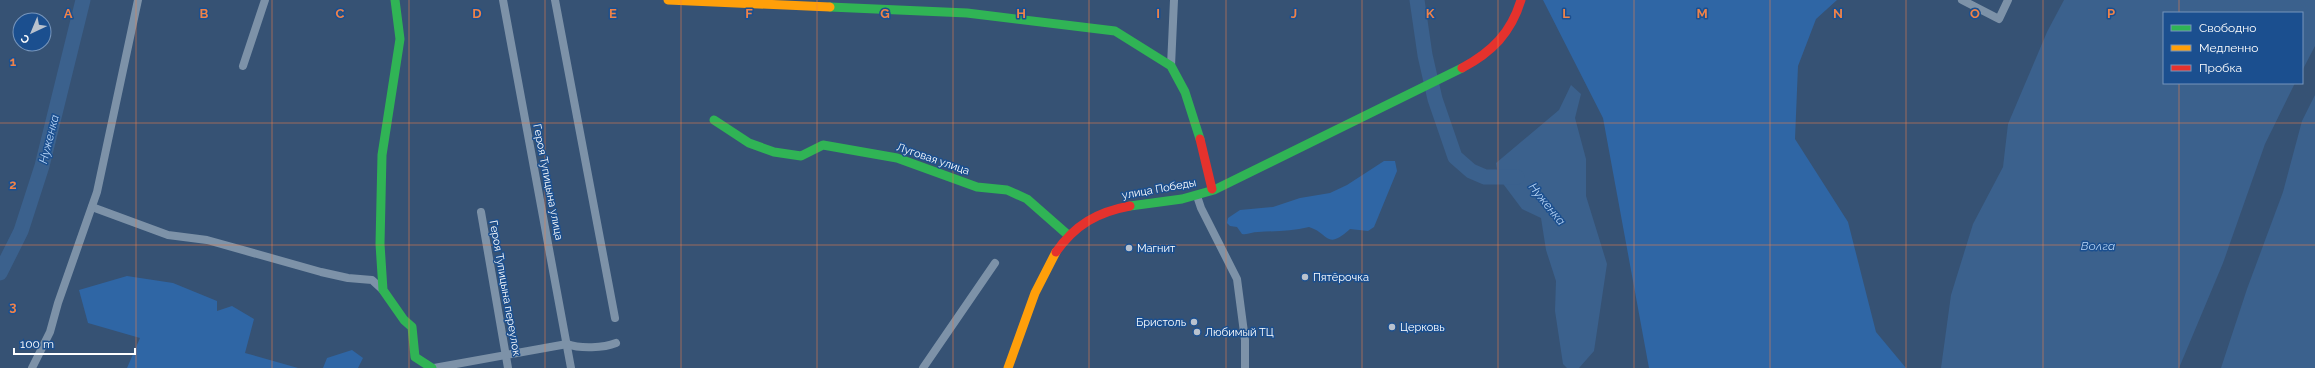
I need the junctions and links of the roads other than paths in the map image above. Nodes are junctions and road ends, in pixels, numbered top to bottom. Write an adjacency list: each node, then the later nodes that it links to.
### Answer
1 (138, 0): 17 (street)
2 (265, 0): 12 (street)
3 (395, 0): 21 (street)
4 (503, 0): 24 (street, Героя Тупицына улица)
5 (555, 0): 22 (street)
6 (668, 0): 7 (street)
7 (680, 0): 13 (street)
8 (1174, 0): 13 (street)
9 (1522, 0): 15 (street, улица Победы)
10 (1962, 0): 11 (street)
11 (2008, 0)
12 (243, 66)
13 (1171, 66): 15 (street)
14 (714, 120): 19 (street, Луговая улица)
15 (1212, 189): 16 (street, улица Победы)
16 (1197, 196): 19 (street, улица Победы); 32 (street)
17 (92, 207): 21 (street); 26 (street)
18 (481, 212): 25 (street, Героя Тупицына переулок)
19 (1068, 235): 31 (street, улица Победы)
20 (996, 263): 30 (street)
21 (383, 290): 27 (street)
22 (615, 318)
23 (616, 343): 24 (street)
24 (567, 344): 25 (street); 29 (street, Героя Тупицына улица)
25 (505, 354): 27 (street); 28 (street, Героя Тупицына переулок)
26 (32, 368)
27 (433, 368)
28 (508, 368)
29 (571, 368)
30 (923, 368)
31 (1008, 368)
32 (1245, 368)

